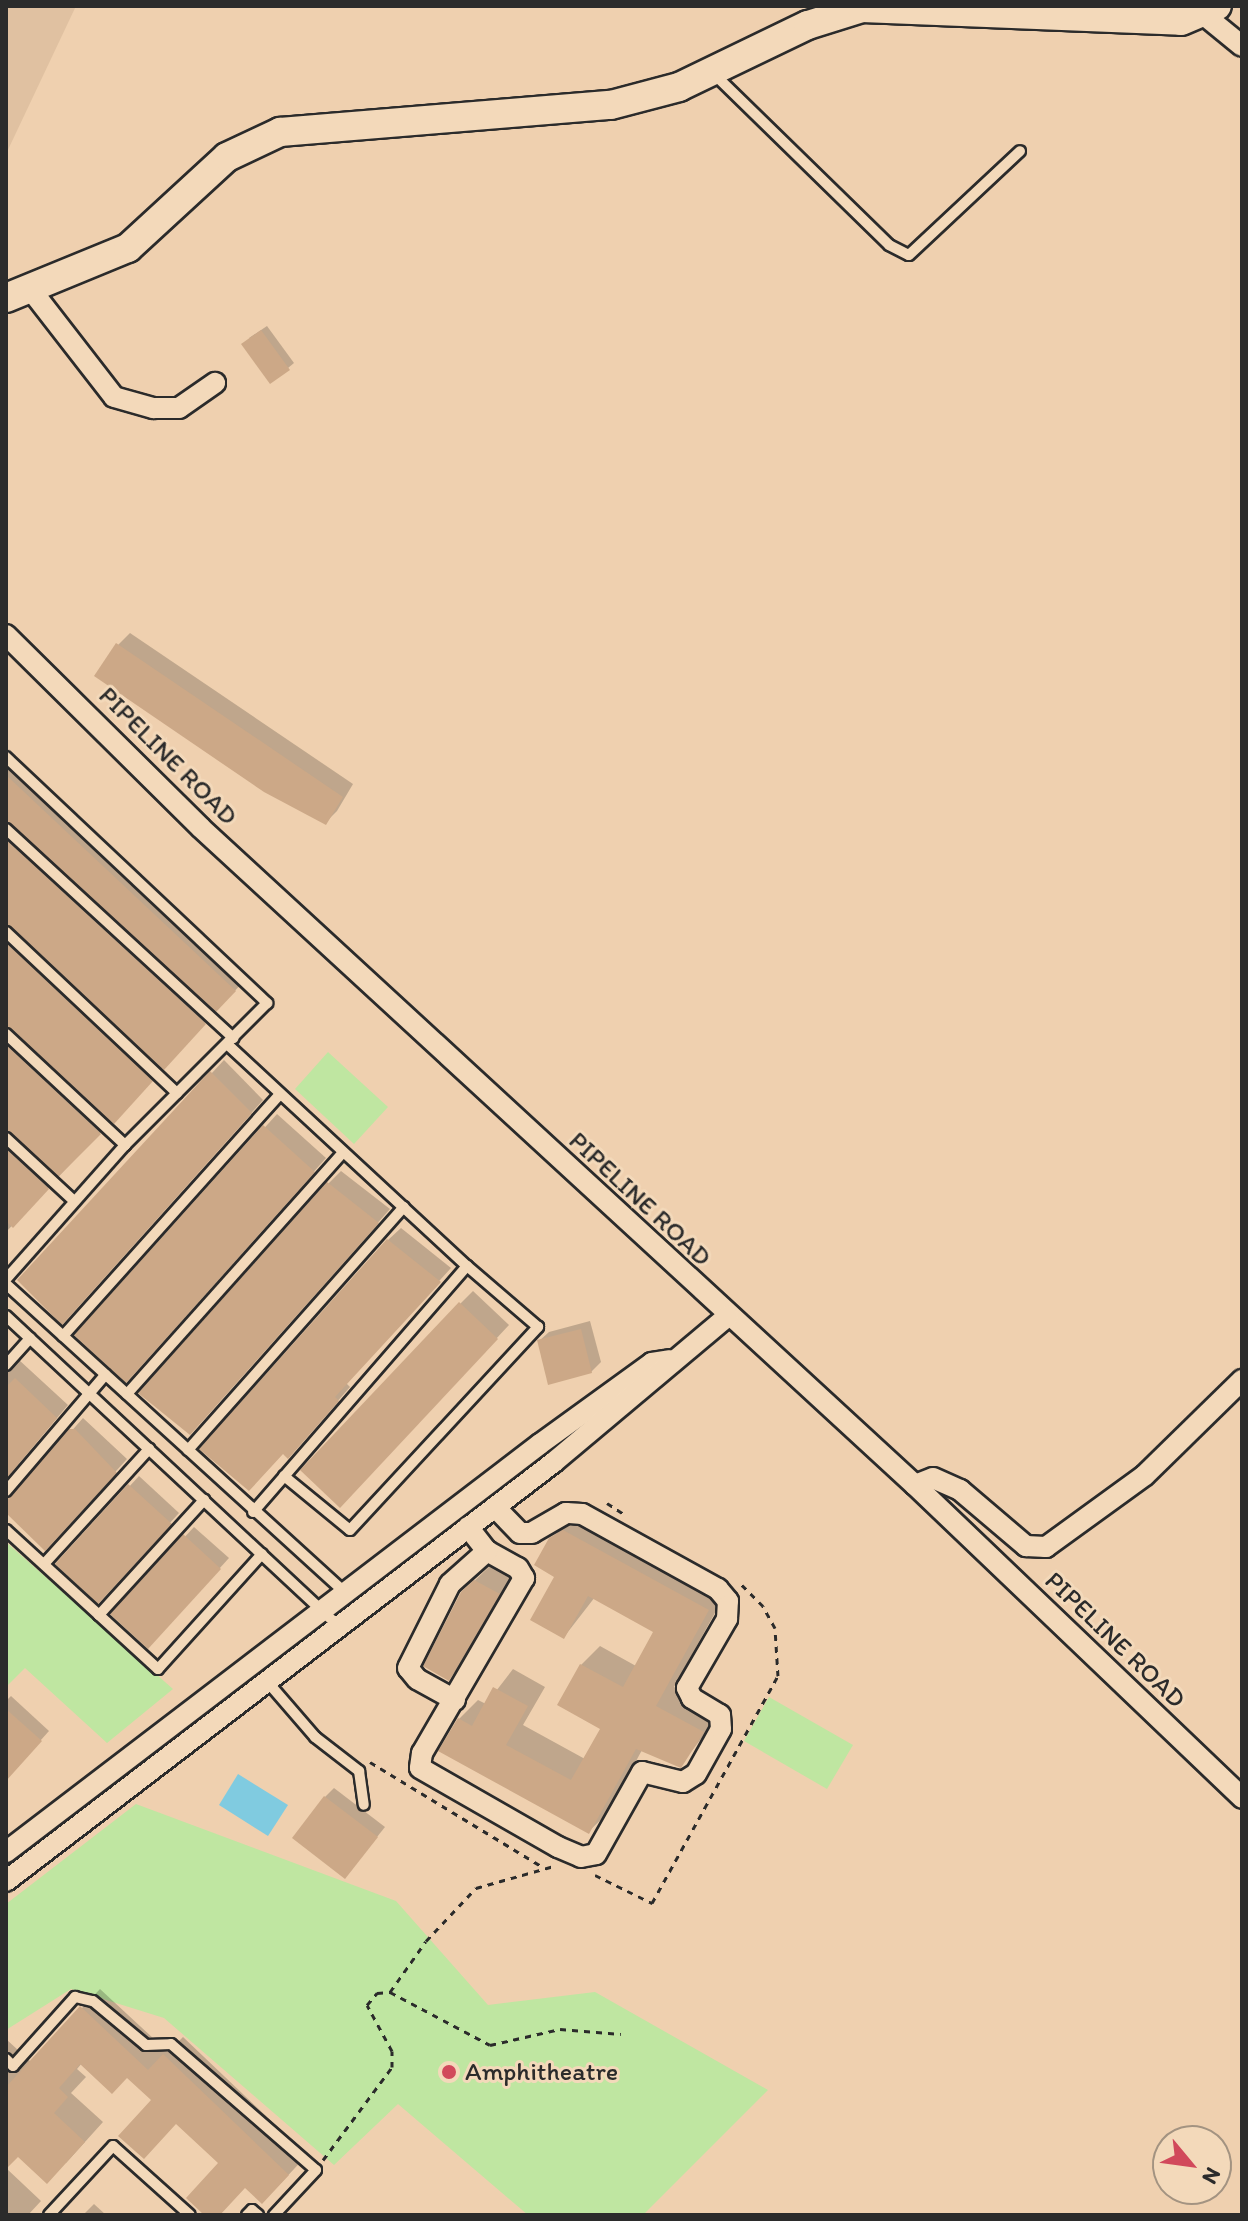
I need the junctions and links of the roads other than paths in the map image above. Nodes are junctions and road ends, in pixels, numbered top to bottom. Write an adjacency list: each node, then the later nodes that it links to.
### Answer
1 (1212, 8): 2 (street); 3 (street)
2 (1242, 46)
3 (711, 72): 4 (lane); 5 (street)
4 (1020, 151)
5 (17, 292): 6 (street)
6 (215, 383)
7 (6, 635): 23 (street, PIPELINE ROAD)
8 (6, 757): 12 (lane)
9 (6, 829): 12 (lane)
10 (6, 932): 13 (lane)
11 (6, 1034): 16 (lane)
12 (230, 1041): 13 (lane); 14 (lane)
13 (177, 1093): 16 (lane)
14 (280, 1094): 17 (lane); 24 (lane)
15 (6, 1138): 18 (lane)
16 (125, 1145): 18 (lane)
17 (343, 1152): 19 (lane); 31 (lane)
18 (74, 1201): 21 (lane)
19 (404, 1207): 20 (lane); 34 (lane)
20 (467, 1266): 36 (lane); 36 (lane)
21 (6, 1282): 24 (lane)
22 (6, 1316): 25 (lane)
23 (728, 1316): 26 (street); 37 (street, PIPELINE ROAD)
24 (63, 1336): 28 (lane)
25 (30, 1338): 27 (lane); 30 (lane)
26 (670, 1360): 32 (street); 35 (street)
27 (6, 1365)
28 (105, 1375): 30 (lane); 31 (lane)
29 (1242, 1380): 37 (street)
30 (89, 1392): 33 (lane); 38 (lane)
31 (127, 1394): 34 (lane)
32 (540, 1444): 35 (lane); 47 (street)
33 (149, 1449): 39 (lane); 46 (lane)
34 (188, 1450): 41 (lane)
35 (554, 1462): 40 (street)
36 (284, 1476): 41 (lane)
37 (915, 1485): 54 (street, PIPELINE ROAD)
38 (6, 1491)
39 (204, 1500): 45 (lane); 50 (lane)
40 (495, 1507): 42 (street); 53 (street)
41 (253, 1512): 47 (lane)
42 (468, 1527): 44 (street); 48 (street)
43 (6, 1530): 46 (lane)
44 (487, 1551): 53 (street); 53 (street)
45 (262, 1554): 49 (lane); 50 (lane)
46 (44, 1564): 50 (lane)
47 (346, 1593): 48 (lane); 49 (street)
48 (362, 1608): 51 (street)
49 (323, 1611): 51 (lane); 52 (street)
50 (99, 1615)
51 (338, 1626): 52 (street)
52 (260, 1672): 55 (lane); 56 (street); 57 (street)
53 (455, 1700)
54 (1242, 1798)
55 (364, 1805)
56 (6, 1852)
57 (6, 1881)
58 (6, 2059): 63 (lane)
59 (49, 2215): 60 (lane)
60 (190, 2215)
61 (247, 2215): 62 (lane)
62 (258, 2215)
63 (274, 2215)

